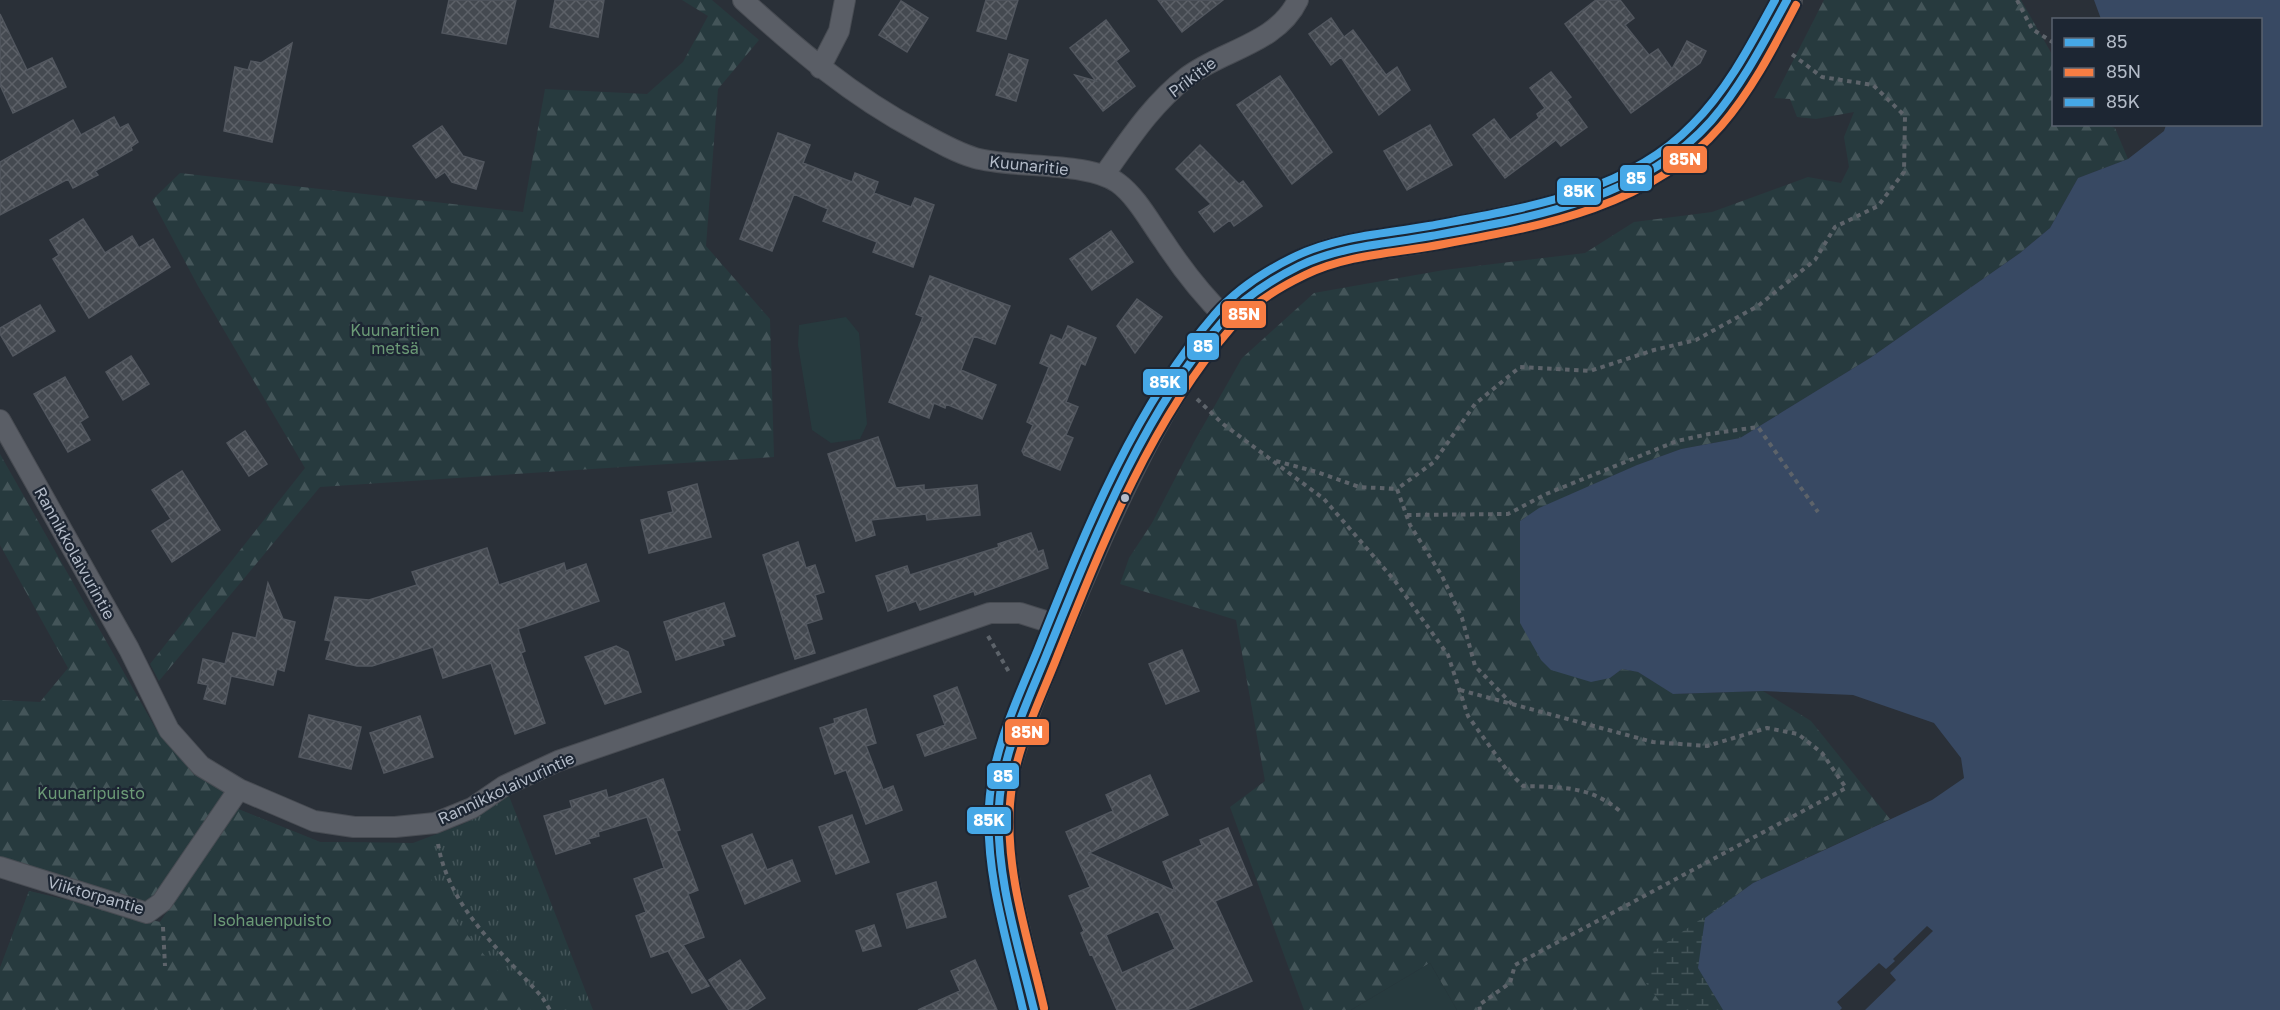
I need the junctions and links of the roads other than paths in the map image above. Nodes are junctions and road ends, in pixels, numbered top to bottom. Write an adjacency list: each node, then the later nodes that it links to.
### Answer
1 (743, 0): 5 (street, Kuunaritie)
2 (845, 0): 5 (street)
3 (1298, 0): 6 (street, Prikitie)
4 (1787, 0): 7 (main road)
5 (820, 68): 6 (street, Kuunaritie)
6 (1104, 175): 7 (street, Kuunaritie)
7 (1226, 318): 9 (main road)
8 (0, 420): 10 (street, Rannikkolaivurintie)
9 (1058, 625): 10 (street, Rannikkolaivurintie); 12 (main road)
10 (239, 789): 11 (street, Viiktorpantie)
11 (0, 867)
12 (1034, 1010)

